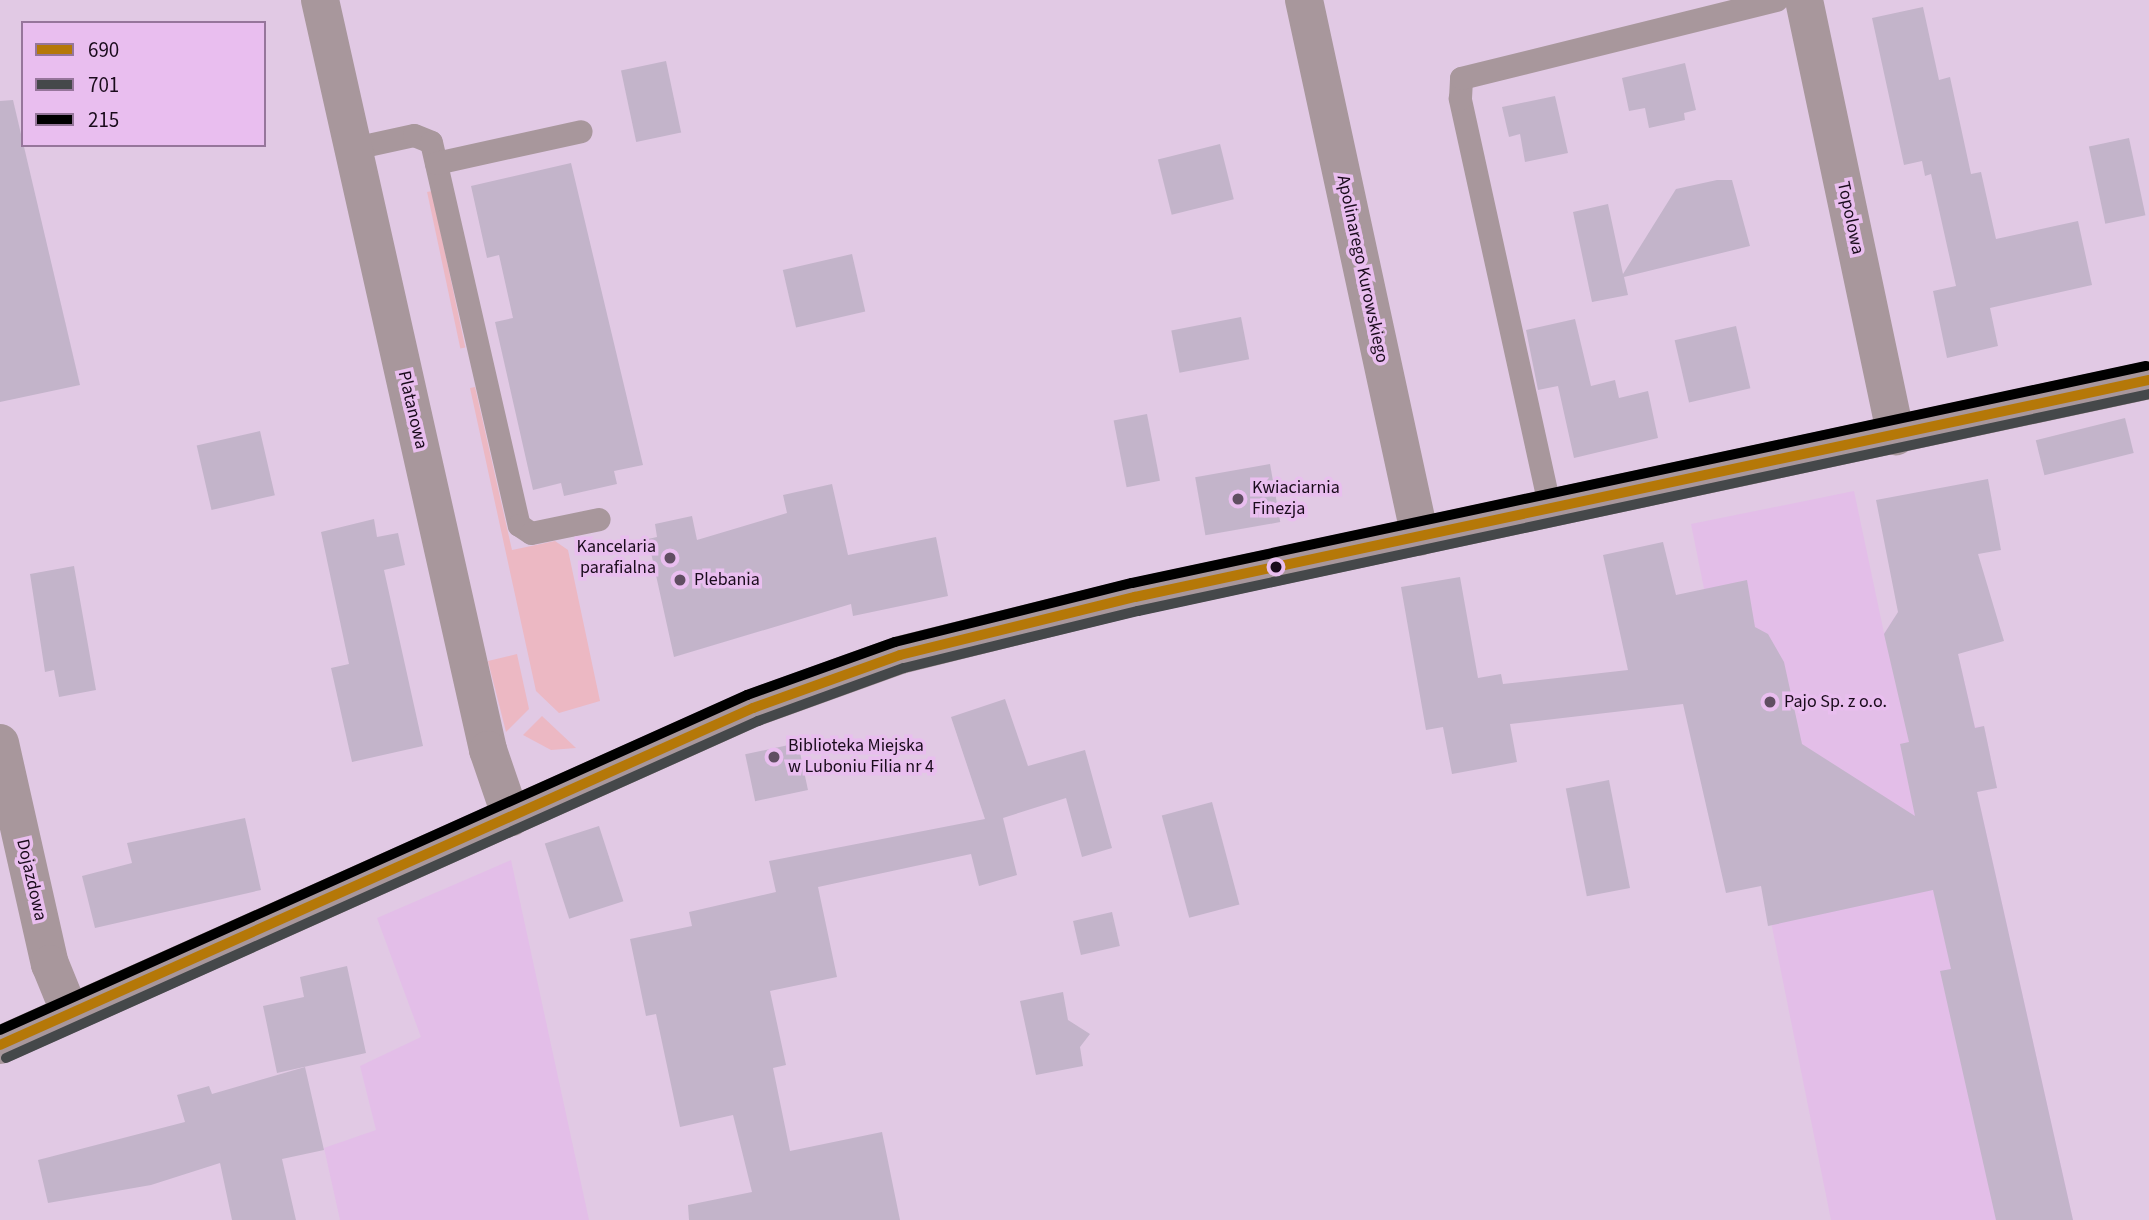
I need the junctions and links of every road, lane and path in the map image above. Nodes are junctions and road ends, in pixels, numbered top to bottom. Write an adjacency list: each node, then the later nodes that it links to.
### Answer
1 (320, 0): 6 (street, Platanowa)
2 (1304, 0): 12 (street, Apolinarego Kurowskiego)
3 (1776, 0): 10 (lane)
4 (1804, 0): 9 (street, Topolowa)
5 (582, 131): 7 (lane)
6 (354, 148): 7 (lane); 14 (street, Platanowa)
7 (436, 163): 11 (lane)
8 (2149, 380): 9 (street)
9 (1896, 436): 10 (street)
10 (1550, 509): 12 (street)
11 (599, 519)
12 (1420, 537): 14 (street)
13 (0, 743): 15 (street, Dojazdowa)
14 (511, 817): 15 (street)
15 (70, 1013): 16 (street)
16 (0, 1045)

